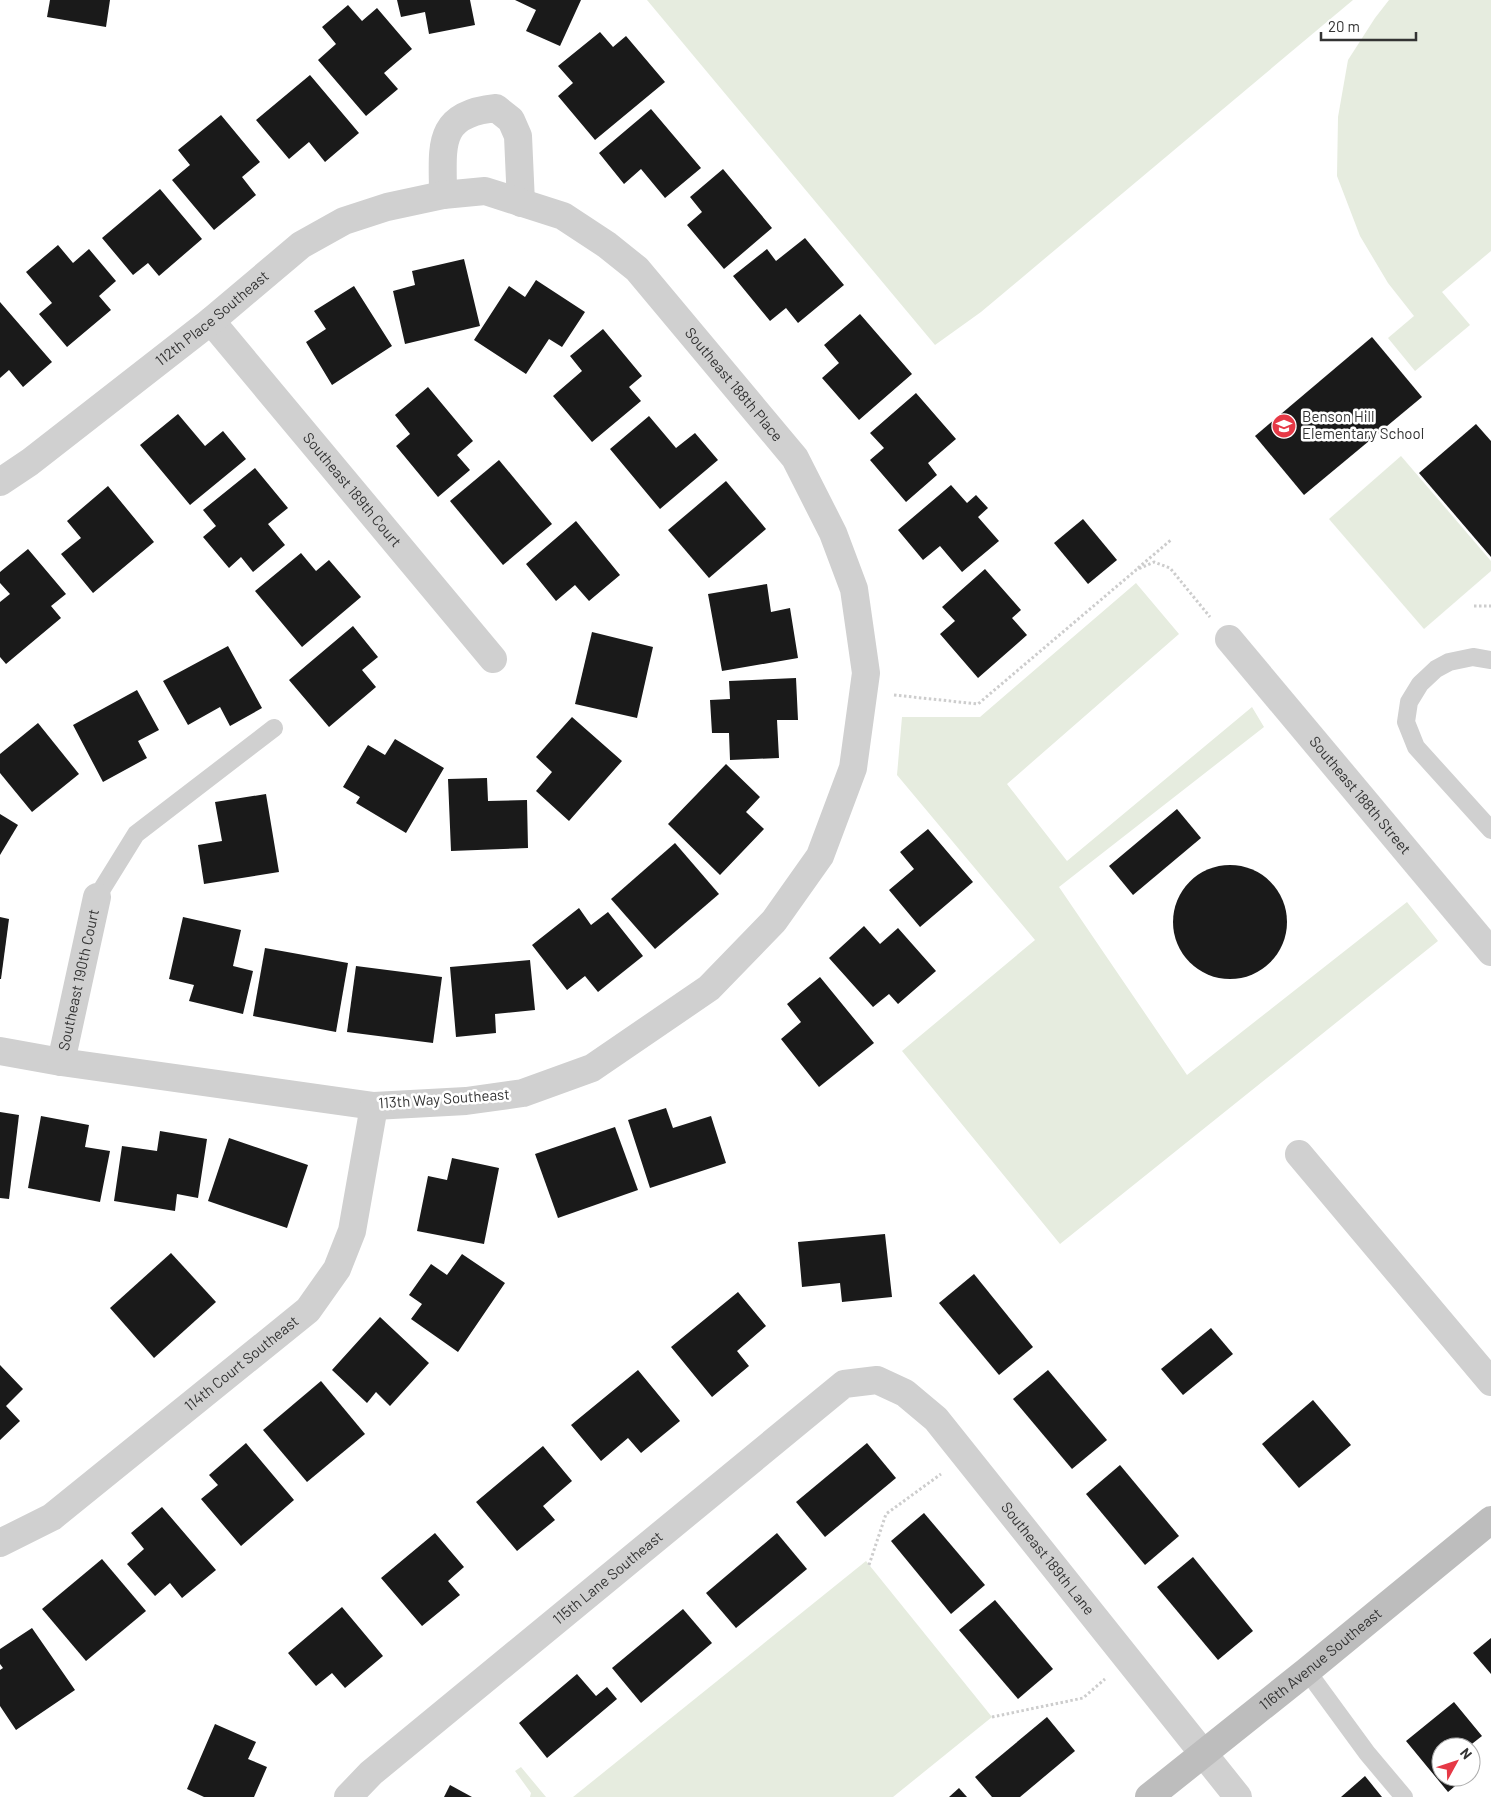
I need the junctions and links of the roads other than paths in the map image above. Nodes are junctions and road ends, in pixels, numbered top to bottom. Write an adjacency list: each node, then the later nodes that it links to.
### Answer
1 (485, 191): 2 (street, 112th Place Southeast); 3 (street, Southeast 188th Place)
2 (443, 195): 3 (street); 4 (street, 112th Place Southeast)
3 (521, 203): 9 (street, Southeast 188th Place)
4 (211, 321): 5 (street, 112th Place Southeast); 7 (street, Southeast 189th Court)
5 (0, 482)
6 (1229, 639): 13 (street, Southeast 188th Street)
7 (493, 659)
8 (1491, 660): 11 (lane)
9 (865, 682): 16 (street, 113th Way Southeast)
10 (274, 728): 12 (lane)
11 (1491, 830)
12 (97, 897): 15 (street, Southeast 190th Court)
13 (1491, 952)
14 (0, 1051): 15 (street, 113th Way Southeast)
15 (61, 1062): 16 (street, 113th Way Southeast)
16 (374, 1106): 21 (street, 114th Court Southeast)
17 (1299, 1154): 19 (street)
18 (877, 1380): 23 (street, Southeast 189th Lane); 24 (street, 115th Lane Southeast)
19 (1491, 1382)
20 (1491, 1520): 22 (street, 116th Avenue Southeast)
21 (0, 1543)
22 (1307, 1671): 23 (street, 116th Avenue Southeast); 27 (lane)
23 (1204, 1754): 25 (street, 116th Avenue Southeast); 26 (street, Southeast 189th Lane)
24 (348, 1797)
25 (1150, 1797)
26 (1238, 1797)
27 (1404, 1797)

